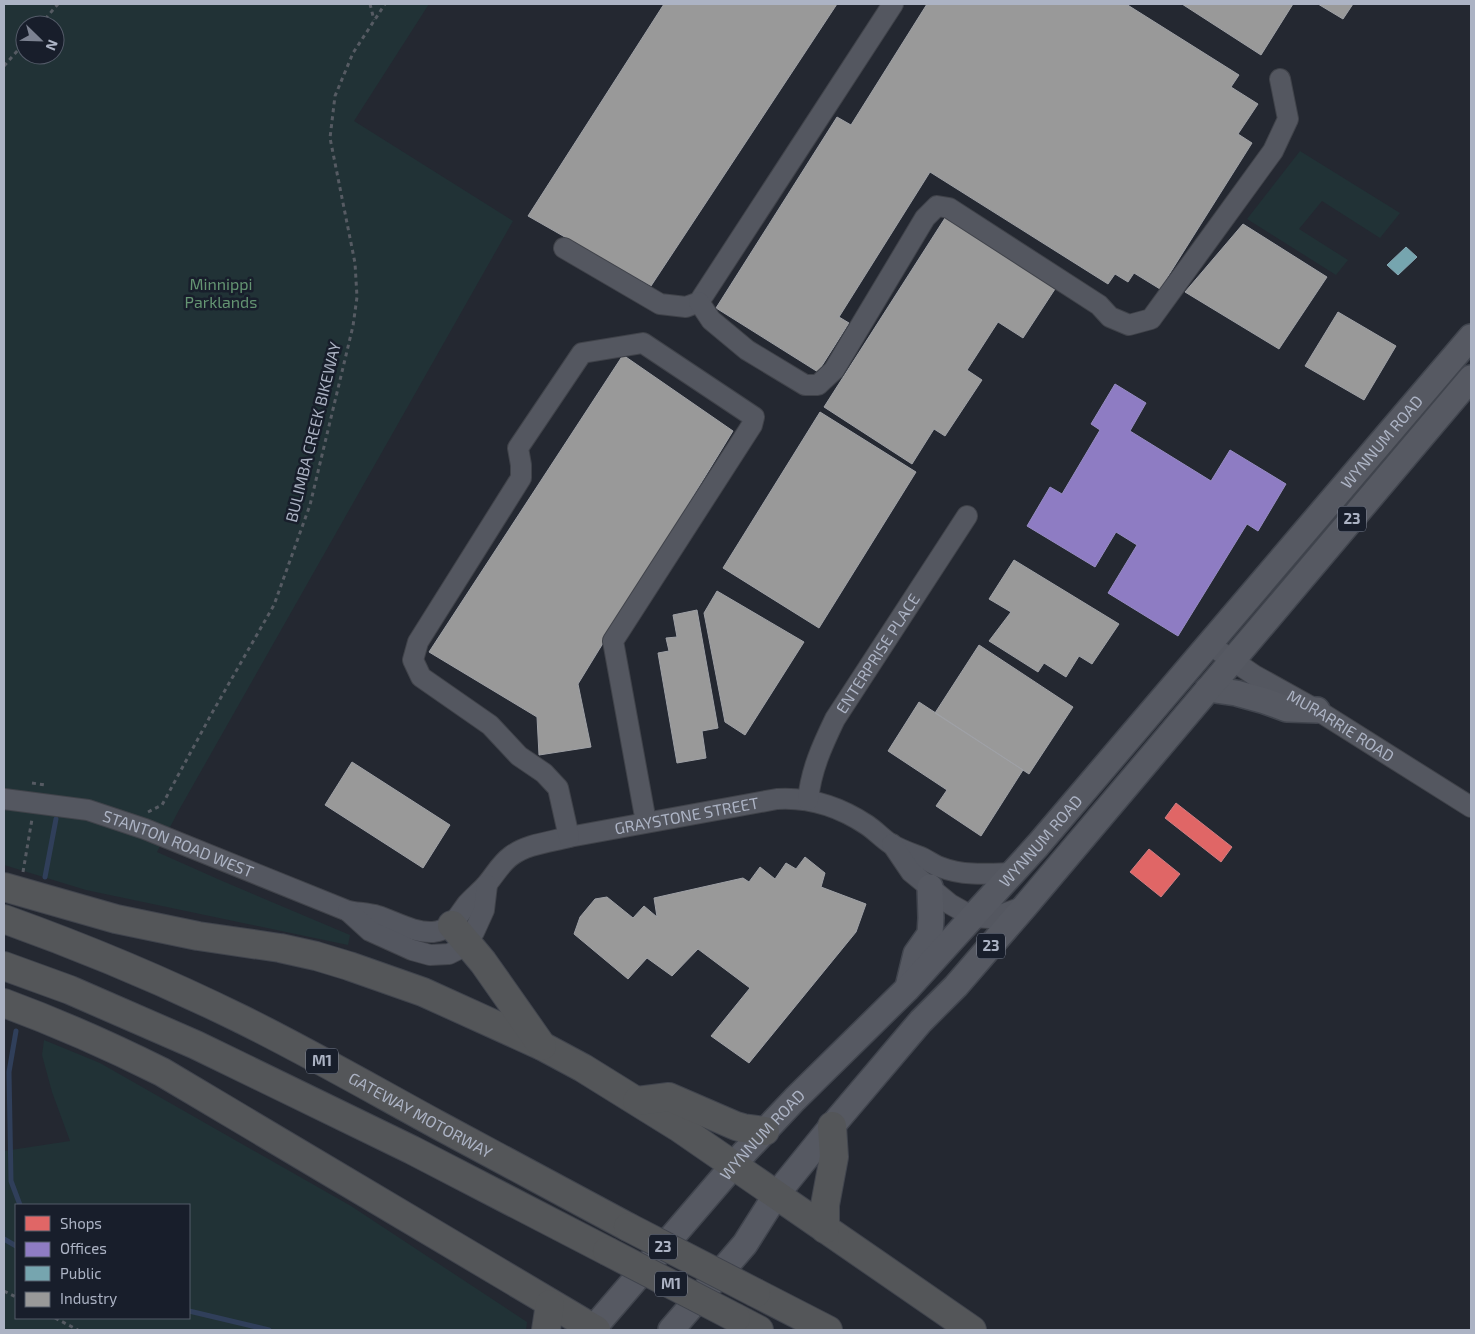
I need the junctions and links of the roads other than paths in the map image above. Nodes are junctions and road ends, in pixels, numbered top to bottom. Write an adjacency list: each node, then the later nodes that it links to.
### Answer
1 (892, 4): 4 (street)
2 (1280, 79): 4 (street)
3 (564, 248): 4 (street)
4 (699, 302)
5 (1471, 337): 8 (main road, WYNNUM ROAD / 23)
6 (1471, 378): 9 (main road, WYNNUM ROAD / 23)
7 (967, 516): 13 (street, ENTERPRISE PLACE)
8 (1209, 644): 9 (street, MURARRIE ROAD); 18 (main road, WYNNUM ROAD / 23)
9 (1233, 661): 10 (main road, WYNNUM ROAD / 23); 11 (street, MURARRIE ROAD)
10 (1208, 689): 11 (main road); 21 (main road, WYNNUM ROAD / 23)
11 (1317, 710): 14 (street, MURARRIE ROAD)
12 (4, 799): 24 (street, STANTON ROAD WEST)
13 (808, 800): 15 (street, GRAYSTONE STREET); 17 (street, GRAYSTONE STREET)
14 (1471, 807)
15 (646, 822): 16 (street, GRAYSTONE STREET); 16 (street)
16 (569, 837): 24 (street, GRAYSTONE STREET)
17 (892, 844): 18 (street, GRAYSTONE STREET); 20 (street, GRAYSTONE STREET)
18 (1012, 874): 22 (main road, WYNNUM ROAD / 23)
19 (13, 881): 28 (highway)
20 (930, 887): 22 (street, GRAYSTONE STREET); 26 (main road)
21 (1026, 905): 22 (street); 30 (main road, WYNNUM ROAD / 23)
22 (973, 917): 26 (main road, WYNNUM ROAD / 23)
23 (4, 919): 40 (highway, GATEWAY MOTORWAY / M1, bridge)
24 (460, 933): 28 (highway)
25 (4, 966): 36 (highway, GATEWAY MOTORWAY / M1, bridge)
26 (907, 989): 31 (main road, WYNNUM ROAD / 23)
27 (4, 1003): 35 (highway)
28 (542, 1046): 29 (highway)
29 (637, 1101): 31 (highway); 32 (highway)
30 (832, 1126): 33 (main road, WYNNUM ROAD / 23); 34 (highway)
31 (765, 1131): 32 (main road, WYNNUM ROAD / 23)
32 (733, 1165): 33 (highway); 38 (main road, WYNNUM ROAD / 23)
33 (776, 1195): 34 (highway); 39 (main road, WYNNUM ROAD / 23)
34 (825, 1229): 41 (highway)
35 (550, 1304): 37 (highway); 38 (highway)
36 (748, 1324)
37 (546, 1330)
38 (594, 1330)
39 (671, 1330)
40 (828, 1330)
41 (972, 1330)

